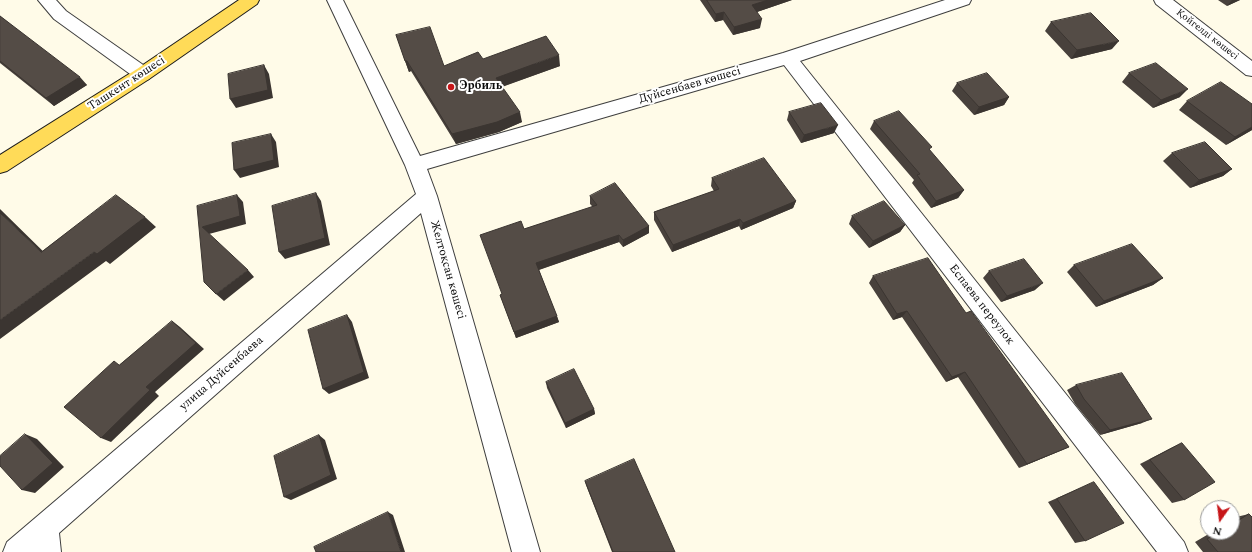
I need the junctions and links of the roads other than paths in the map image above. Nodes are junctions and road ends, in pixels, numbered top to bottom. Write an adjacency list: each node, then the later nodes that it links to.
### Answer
1 (46, 0): 8 (street)
2 (252, 0): 8 (main road, Ташкент көшесі)
3 (335, 0): 10 (street, Желтоқсан көшесі)
4 (963, 0): 6 (street, Дүйсенбаев көшесі)
5 (1162, 0): 7 (street, Қойгелді көшесі)
6 (788, 58): 10 (street, Дүйсенбаев көшесі); 15 (street, Еспаева переулок)
7 (1252, 70)
8 (143, 74): 9 (main road, Ташкент көшесі)
9 (0, 165)
10 (415, 165): 11 (street, Желтоқсан көшесі)
11 (427, 196): 12 (street, улица Дуйсенбаева); 14 (street, Желтоқсан көшесі)
12 (46, 540): 13 (street, улица Дуйсенбаева)
13 (17, 552)
14 (526, 552)
15 (1174, 552)

